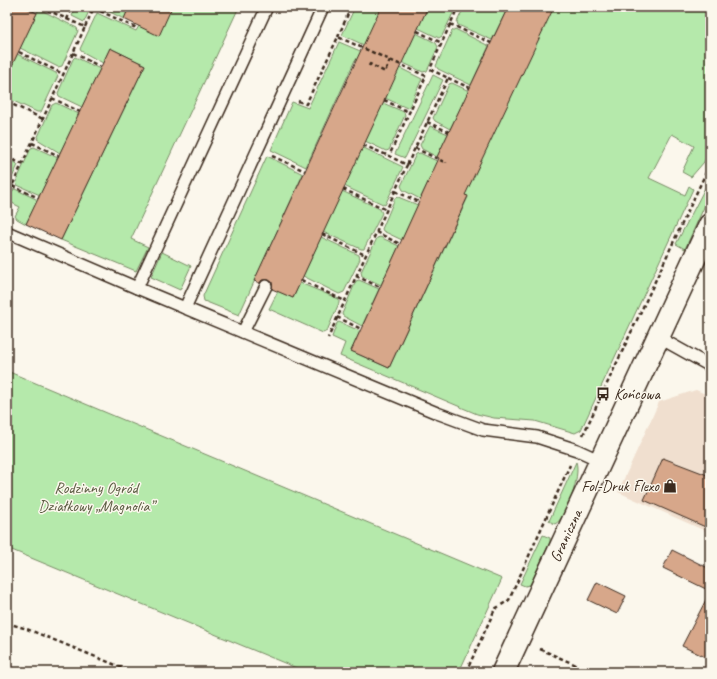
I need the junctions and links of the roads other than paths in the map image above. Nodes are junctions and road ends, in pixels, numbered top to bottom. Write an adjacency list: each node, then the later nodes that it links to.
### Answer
1 (267, 7): 6 (lane)
2 (323, 7): 7 (lane)
3 (710, 226): 9 (street, Graniczna)
4 (7, 232): 6 (lane)
5 (266, 286): 8 (lane)
6 (137, 288): 7 (lane)
7 (185, 308): 8 (lane)
8 (244, 332): 11 (lane)
9 (658, 338): 10 (lane); 11 (street, Graniczna)
10 (710, 366)
11 (600, 461): 12 (street, Graniczna)
12 (503, 672)

